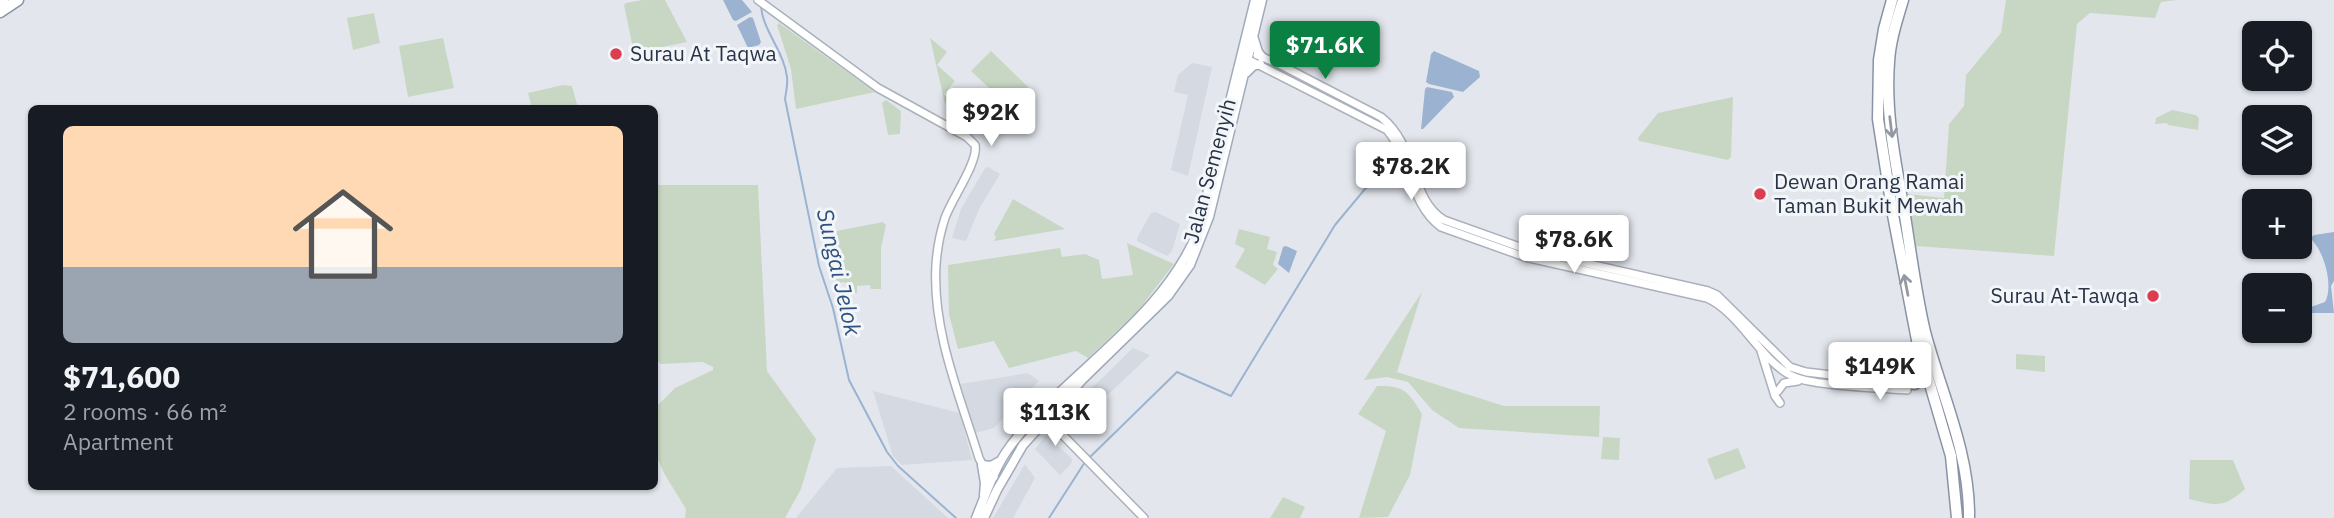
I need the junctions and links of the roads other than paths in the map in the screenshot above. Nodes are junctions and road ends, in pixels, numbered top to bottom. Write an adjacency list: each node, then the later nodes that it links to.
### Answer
1 (18, 0): 7 (highway)
2 (758, 0): 27 (street)
3 (1255, 0): 8 (main road, Jalan Semenyih)
4 (1262, 0): 9 (main road, Jalan Semenyih)
5 (1892, 0): 14 (highway, one-way to 5)
6 (1903, 0): 35 (highway, one-way to 35)
7 (0, 12)
8 (1250, 19): 10 (main road); 13 (main road, Jalan Semenyih)
9 (1253, 37): 10 (main road, Jalan Semenyih); 11 (main road)
10 (1247, 56): 11 (street); 12 (main road, Jalan Semenyih); 13 (main road)
11 (1261, 60): 12 (main road); 15 (street); 17 (street)
12 (1242, 81): 22 (main road, Jalan Semenyih)
13 (1230, 96): 20 (main road, Jalan Semenyih)
14 (1917, 340): 17 (highway); 24 (highway)
15 (1759, 346): 16 (street); 21 (street)
16 (1806, 380): 17 (street); 19 (street)
17 (1857, 382): 18 (street)
18 (1907, 390)
19 (1778, 391)
20 (1059, 393): 22 (main road); 23 (main road, Jalan Semenyih)
21 (1780, 403)
22 (1047, 419): 23 (main road); 26 (main road, Jalan Semenyih); 32 (street)
23 (1031, 424): 25 (main road, Jalan Semenyih)
24 (1945, 432): 33 (highway); 34 (highway)
25 (1005, 456): 27 (main road); 28 (main road, Jalan Semenyih)
26 (1015, 457): 28 (main road); 31 (main road, Jalan Semenyih)
27 (982, 465): 28 (street); 29 (main road)
28 (994, 477): 29 (main road, Jalan Semenyih); 31 (main road)
29 (983, 502): 30 (main road, Jalan Semenyih)
30 (976, 518)
31 (984, 518)
32 (1144, 518)
33 (1951, 518)
34 (1958, 518)
35 (1969, 518)

